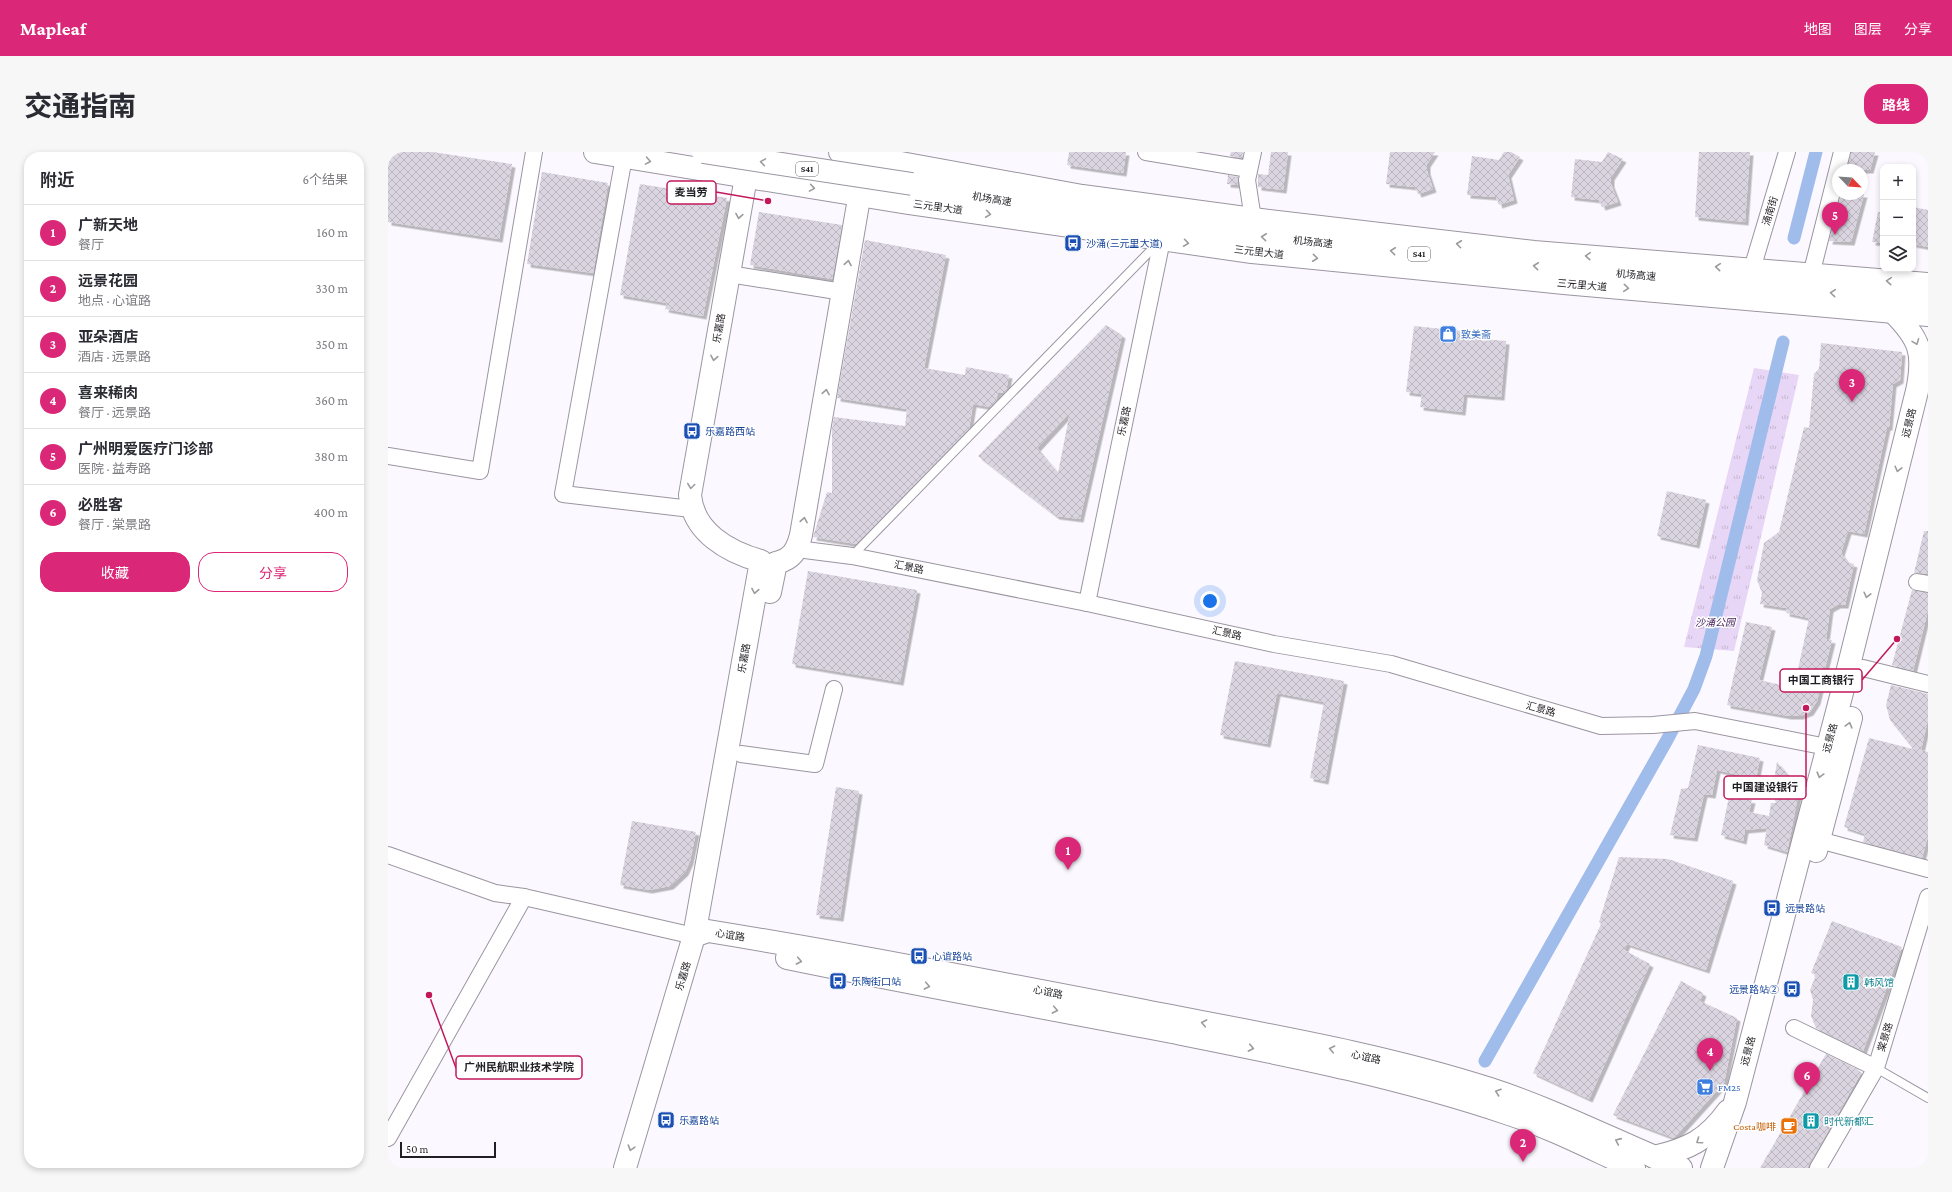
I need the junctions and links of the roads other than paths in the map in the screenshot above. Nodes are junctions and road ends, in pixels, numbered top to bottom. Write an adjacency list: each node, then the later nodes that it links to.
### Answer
1 (534, 152): 27 (street)
2 (595, 152): 11 (main road, 三元里大道)
3 (703, 152): 13 (main road, 机场高速 / S41, one-way to 3, bridge)
4 (788, 152): 13 (main road, bridge)
5 (840, 152): 10 (main road, 三元里大道)
6 (1146, 152): 12 (street)
7 (1253, 152): 12 (street)
8 (1788, 152): 18 (street, 涌南街)
9 (1842, 152): 20 (street)
10 (866, 156): 13 (main road, 三元里大道); 15 (main road)
11 (624, 157): 14 (main road, 三元里大道, one-way to 14); 28 (street)
12 (1249, 170): 16 (street)
13 (910, 174): 15 (main road, 三元里大道); 16 (main road, 三元里大道); 17 (main road, 三元里大道, one-way to 17); 23 (main road, 机场高速 / S41, one-way to 13)
14 (746, 177): 15 (main road, 三元里大道, one-way to 15); 19 (main road, 乐嘉路, one-way to 19)
15 (860, 195): 22 (main road, one-way to 15)
16 (1253, 219): 18 (main road, 三元里大道, one-way to 16)
17 (1162, 240): 24 (main road, 三元里大道, one-way to 24); 30 (lane); 32 (street, 乐嘉路)
18 (1752, 270): 20 (main road, 三元里大道)
19 (729, 274): 22 (street); 28 (main road, 乐嘉路, one-way to 28)
20 (1811, 275): 21 (main road, 三元里大道, one-way to 20)
21 (1928, 284)
22 (843, 292): 29 (main road, one-way to 22)
23 (1928, 300)
24 (1892, 312): 25 (main road, 三元里大道); 36 (main road, 远景路, one-way to 36)
25 (1928, 314)
26 (1928, 406): 33 (main road, 远景路)
27 (388, 456)
28 (691, 509): 31 (main road)
29 (797, 549): 30 (street, 汇景路); 31 (main road)
30 (852, 556): 32 (street, 汇景路)
31 (768, 562): 37 (main road, 乐嘉路); 43 (main road, 乐嘉路, one-way to 43)
32 (1087, 602): 36 (street, 汇景路)
33 (1863, 668): 34 (street); 38 (main road, 远景路, one-way to 33)
34 (1928, 684)
35 (834, 689): 37 (street)
36 (1827, 747): 47 (main road, 远景路, one-way to 47)
37 (741, 754): 43 (main road, 乐嘉路)
38 (1819, 840): 40 (street); 55 (main road, 远景路)
39 (388, 855): 41 (street)
40 (1928, 869)
41 (524, 897): 43 (street); 48 (street)
42 (1928, 897): 45 (street, 棠景路)
43 (703, 936): 49 (main road, 心谊路, one-way to 43); 50 (main road, 乐嘉路, one-way to 50); 51 (main road, 乐嘉路); 52 (main road, 心谊路, one-way to 52)
44 (1794, 1028): 45 (street)
45 (1876, 1068): 46 (lane); 56 (street, 棠景路)
46 (1928, 1098)
47 (1735, 1102): 49 (main road, one-way to 49); 54 (main road, 远景路)
48 (388, 1138)
49 (1654, 1157): 53 (main road, 心谊路)
50 (625, 1168)
51 (640, 1168)
52 (1634, 1168)
53 (1681, 1168)
54 (1712, 1168)
55 (1729, 1168)
56 (1818, 1168)

